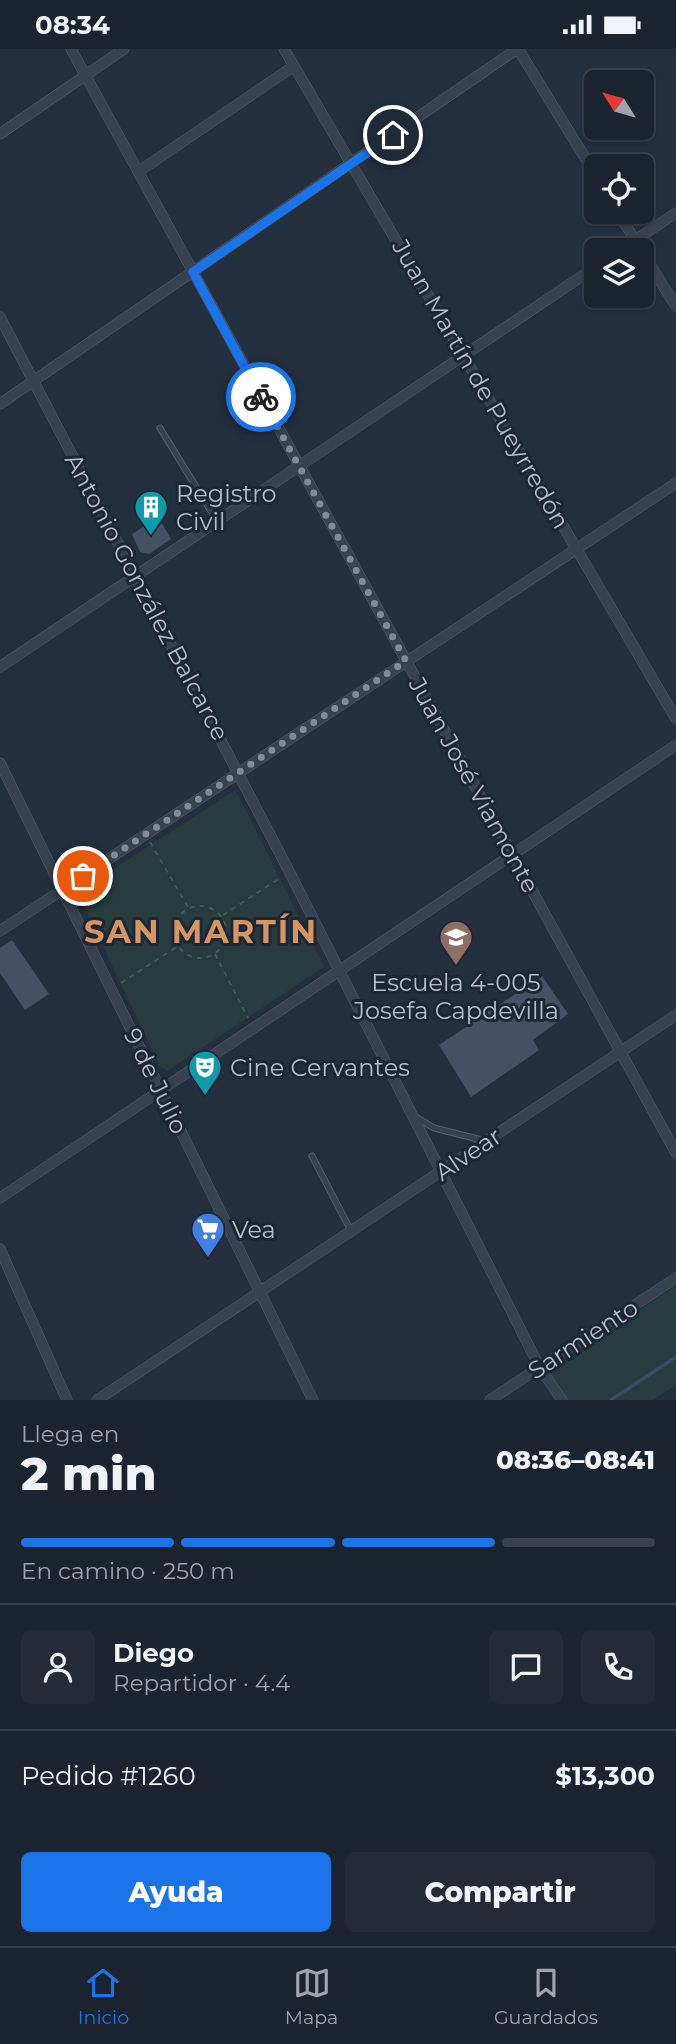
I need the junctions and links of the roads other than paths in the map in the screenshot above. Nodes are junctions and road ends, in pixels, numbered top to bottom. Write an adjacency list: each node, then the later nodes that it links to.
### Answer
1 (71, 49): 6 (street, Juan José Viamonte)
2 (124, 49): 6 (street)
3 (284, 49): 5 (street, Juan Martín de Pueyrredón)
4 (518, 49): 8 (street); 9 (street)
5 (295, 66): 9 (street, Juan Martín de Pueyrredón); 10 (street)
6 (85, 76): 7 (street); 10 (street, Juan José Viamonte)
7 (0, 134)
8 (584, 156)
9 (351, 163): 14 (street); 18 (street, Juan Martín de Pueyrredón)
10 (138, 171): 14 (street, Juan José Viamonte)
11 (676, 213): 12 (street)
12 (638, 238)
13 (654, 270): 16 (street)
14 (193, 272): 19 (street); 22 (street, Juan José Viamonte)
15 (584, 275): 18 (street)
16 (676, 306)
17 (0, 317): 19 (street, Antonio González Balcarce)
18 (464, 355): 22 (street); 25 (street, Juan Martín de Pueyrredón)
19 (34, 381): 20 (street); 26 (street, Antonio González Balcarce)
20 (0, 404)
21 (160, 428): 24 (lane)
22 (299, 466): 24 (street); 27 (street, Juan José Viamonte)
23 (676, 483): 25 (street)
24 (217, 521): 26 (street)
25 (577, 547): 27 (street); 29 (street, Juan Martín de Pueyrredón)
26 (136, 576): 28 (street); 32 (street, Antonio González Balcarce)
27 (406, 661): 32 (street); 33 (street, Juan José Viamonte)
28 (0, 667)
29 (676, 719)
30 (676, 745): 33 (street)
31 (0, 762): 34 (street, 9 de Julio)
32 (239, 774): 34 (street); 36 (street, Antonio González Balcarce)
33 (513, 856): 36 (street); 38 (street, Juan José Viamonte)
34 (62, 889): 35 (street); 39 (street, 9 de Julio)
35 (0, 931)
36 (340, 971): 39 (street); 40 (street, Antonio González Balcarce)
37 (676, 1015): 38 (street, Alvear)
38 (620, 1053): 41 (street, Alvear); 42 (street, Juan José Viamonte)
39 (161, 1090): 45 (street); 49 (street, 9 de Julio)
40 (414, 1116): 41 (lane); 44 (street, Antonio González Balcarce)
41 (486, 1141): 44 (street, Alvear)
42 (676, 1153)
43 (312, 1156): 46 (lane)
44 (441, 1171): 46 (street, Alvear); 50 (street, Antonio González Balcarce)
45 (0, 1198)
46 (351, 1231): 49 (street, Alvear)
47 (0, 1249): 51 (street)
48 (676, 1278): 50 (street, Sarmiento)
49 (260, 1292): 52 (street, Alvear); 53 (street, 9 de Julio)
50 (540, 1368): 54 (street, Sarmiento); 55 (street, Antonio González Balcarce)
51 (67, 1400)
52 (97, 1400)
53 (313, 1400)
54 (490, 1400)
55 (562, 1400)

